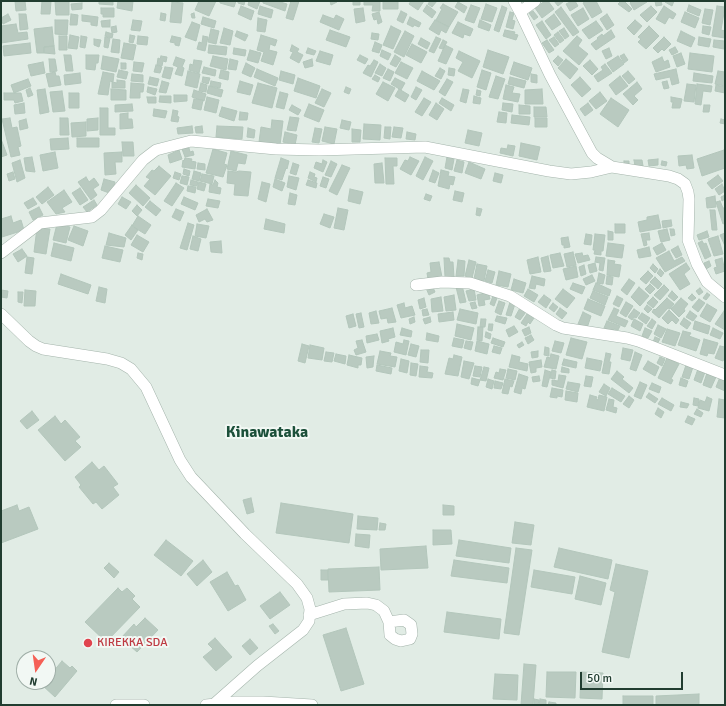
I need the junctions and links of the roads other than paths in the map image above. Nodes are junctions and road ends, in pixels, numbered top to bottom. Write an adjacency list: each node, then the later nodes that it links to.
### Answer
1 (514, 1): 3 (street)
2 (535, 1): 3 (street)
3 (520, 12): 4 (street)
4 (612, 167): 5 (street); 7 (street)
5 (1, 253)
6 (416, 285): 9 (street)
7 (725, 297)
8 (1, 314): 10 (street)
9 (725, 375)
10 (310, 615): 11 (street); 12 (street)
11 (389, 622)
12 (210, 704): 15 (street)
13 (116, 705): 14 (street)
14 (144, 705)
15 (312, 705)

